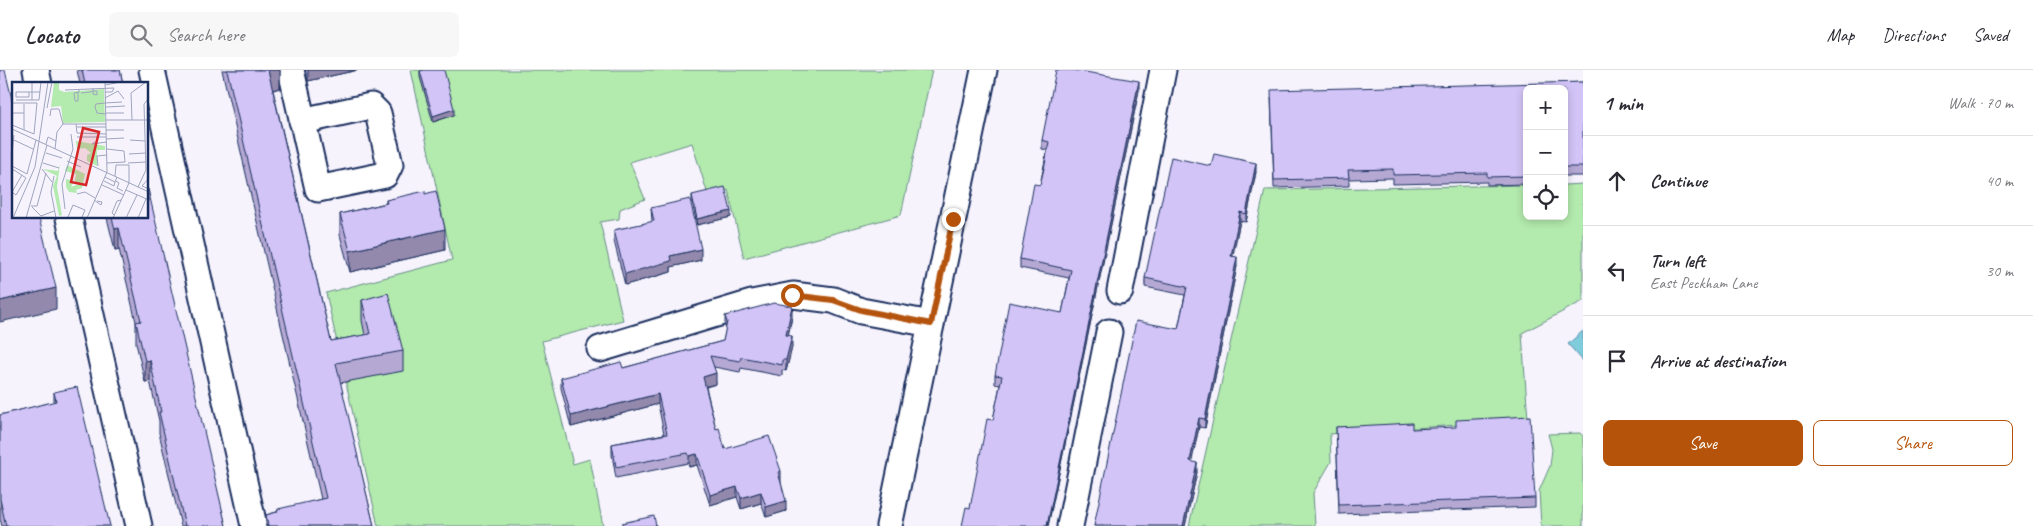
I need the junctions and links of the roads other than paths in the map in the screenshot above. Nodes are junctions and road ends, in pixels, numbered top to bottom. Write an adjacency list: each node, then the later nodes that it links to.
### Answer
1 (152, 70): 12 (street)
2 (291, 70): 5 (street)
3 (984, 70): 8 (street)
4 (1162, 70): 7 (street)
5 (302, 121)
6 (69, 219): 11 (street)
7 (1120, 291)
8 (931, 324): 10 (street); 13 (street)
9 (1109, 332): 14 (street)
10 (600, 349)
11 (139, 526)
12 (254, 526)
13 (890, 526)
14 (1070, 526)

